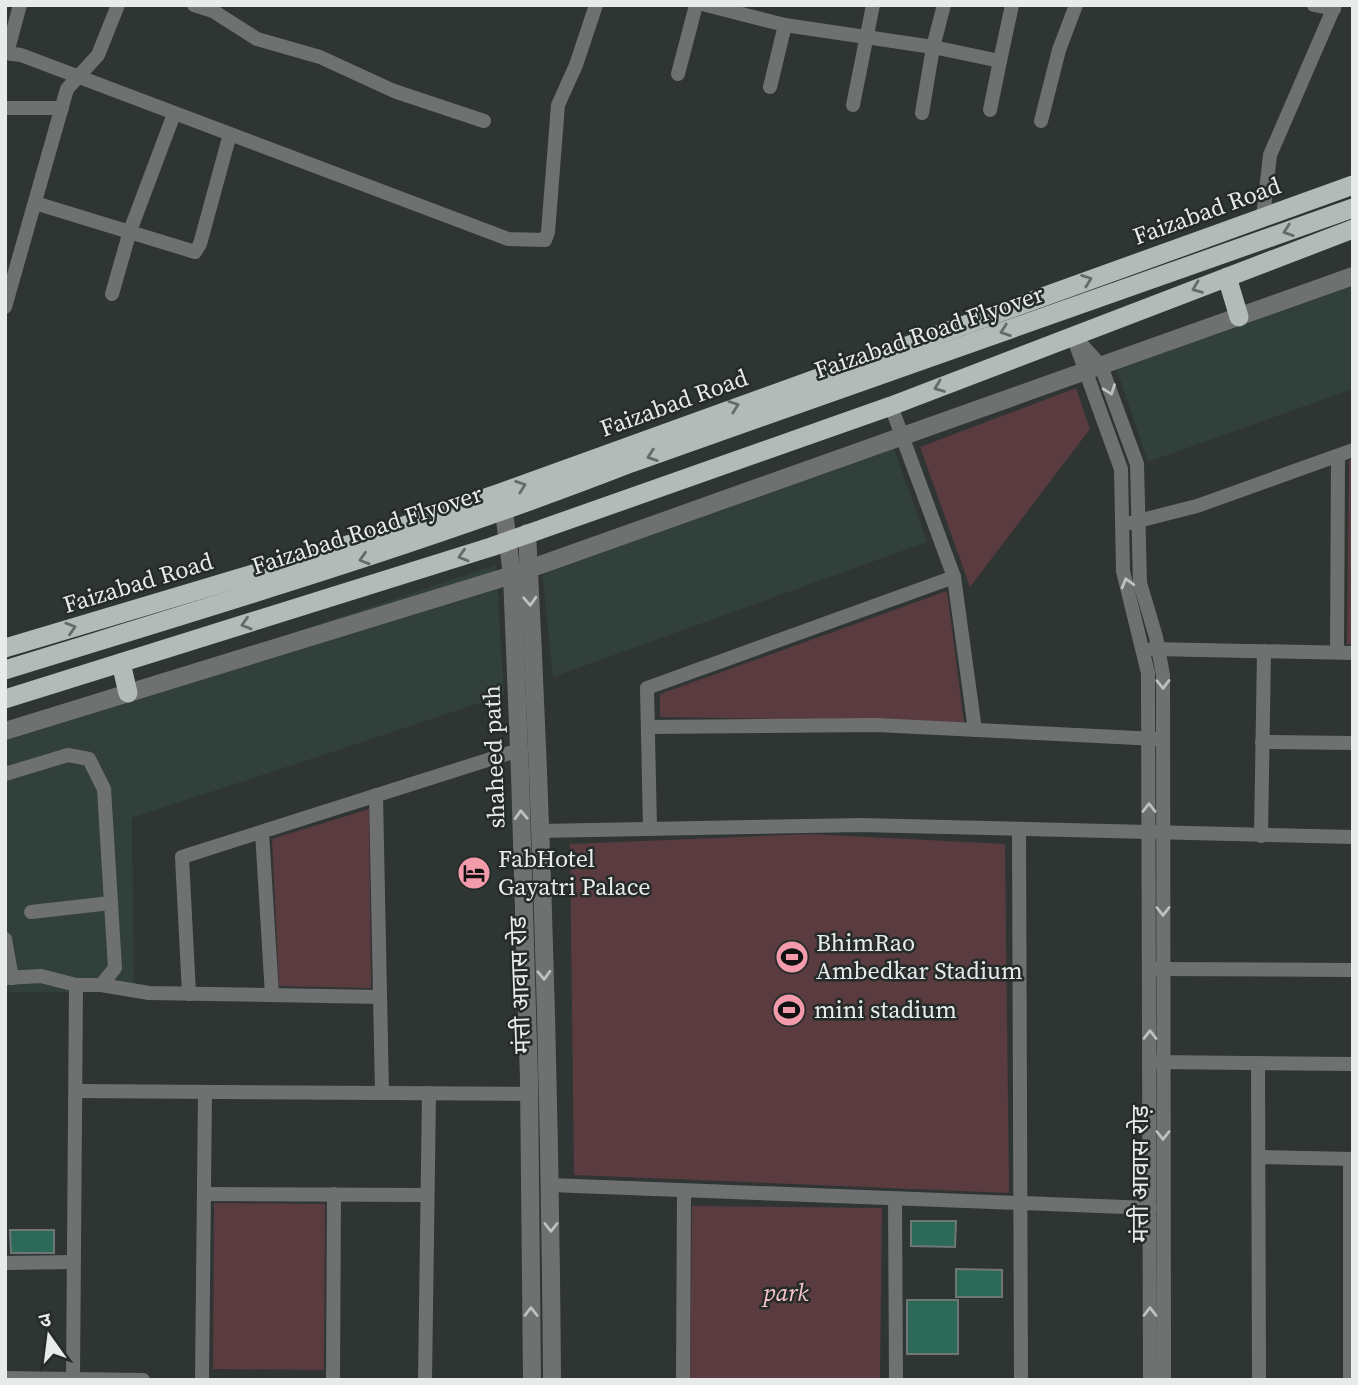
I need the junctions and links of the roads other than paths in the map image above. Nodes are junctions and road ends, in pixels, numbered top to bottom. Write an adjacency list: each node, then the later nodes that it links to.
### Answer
1 (20, 5): 17 (street)
2 (118, 5): 20 (street)
3 (194, 5): 13 (street)
4 (596, 5): 30 (street)
5 (696, 5): 19 (street)
6 (706, 5): 14 (street)
7 (873, 5): 15 (street)
8 (944, 5): 16 (street)
9 (1012, 5): 18 (street)
10 (1076, 5): 29 (street)
11 (1314, 5): 12 (street)
12 (1335, 7): 34 (street)
13 (214, 8): 28 (street)
14 (785, 25): 15 (street); 21 (street)
15 (865, 37): 16 (street); 22 (street)
16 (933, 47): 18 (street); 26 (street)
17 (6, 53): 20 (street)
18 (1000, 61): 25 (street)
19 (678, 74)
20 (80, 76): 24 (street); 27 (street)
21 (770, 87)
22 (853, 105)
23 (5, 108): 24 (street)
24 (62, 108): 32 (street)
25 (990, 110)
26 (922, 113)
27 (174, 114): 30 (street); 36 (street)
28 (484, 121)
29 (1041, 121)
30 (230, 134): 36 (street)
31 (1353, 185): 34 (highway, Faizabad Road)
32 (35, 203): 36 (street); 40 (street)
33 (1353, 208): 48 (highway, Faizabad Road Flyover, one-way to 48)
34 (1263, 217): 56 (highway, Faizabad Road, one-way to 34)
35 (1353, 229): 38 (highway)
36 (130, 231): 39 (street)
37 (1353, 276): 41 (street)
38 (1227, 277): 41 (highway); 42 (highway, one-way to 42)
39 (112, 294)
40 (5, 307)
41 (1240, 317): 43 (street)
42 (1073, 335): 43 (street); 44 (highway, one-way to 44)
43 (1093, 369): 45 (street); 50 (street, one-way to 50); 51 (street)
44 (891, 406): 45 (street); 52 (highway)
45 (900, 438): 54 (street); 55 (street)
46 (1353, 450): 47 (street)
47 (1338, 456): 50 (street); 60 (street)
48 (523, 505): 49 (highway); 52 (highway, मंत्ती आवास रोड)
49 (503, 512): 53 (street, shaheed path); 63 (highway, Faizabad Road Flyover, one-way to 63)
50 (1138, 523): 51 (street); 58 (street)
51 (1121, 524): 57 (street, one-way to 51)
52 (527, 533): 53 (highway); 54 (street, मंत्ती आवास रोड)
53 (506, 541): 54 (street, shaheed path); 62 (highway, one-way to 62)
54 (520, 572): 64 (street); 72 (street, shaheed path); 76 (street, मंत्ती आवास रोड, one-way to 76)
55 (954, 577): 66 (street); 67 (street)
56 (5, 648)
57 (1143, 649): 58 (street); 69 (street)
58 (1158, 649): 59 (street); 69 (street, one-way to 69)
59 (1264, 651): 60 (street); 70 (street)
60 (1337, 652): 61 (street)
61 (1353, 653)
62 (121, 663): 64 (highway); 65 (highway)
63 (5, 670)
64 (128, 693): 68 (street)
65 (5, 699)
66 (648, 727): 67 (street); 75 (street)
67 (975, 730): 69 (street)
68 (5, 731)
69 (1156, 739): 79 (street, मंत्ती आवास रोड़)
70 (1262, 742): 71 (street); 80 (street)
71 (1353, 743)
72 (519, 750): 74 (street); 84 (street, shaheed path, one-way to 72)
73 (5, 774): 82 (street)
74 (376, 795): 78 (street); 93 (street)
75 (650, 828): 76 (street); 77 (street)
76 (540, 831): 84 (street, मंत्ती आवास रोड)
77 (1019, 831): 79 (street); 110 (street)
78 (262, 832): 91 (street); 92 (street)
79 (1156, 835): 80 (street); 86 (street, मंत्ती आवास रोड़)
80 (1261, 836): 81 (street)
81 (1353, 837)
82 (111, 903): 83 (street); 90 (street)
83 (31, 912)
84 (534, 933): 101 (street, shaheed path); 104 (street, मंत्ती आवास रोड, one-way to 104)
85 (5, 939): 88 (street)
86 (1157, 969): 87 (street); 94 (street, मंत्ती आवास रोड़)
87 (1353, 970)
88 (9, 978): 89 (street)
89 (76, 985): 90 (street); 97 (street)
90 (101, 985): 91 (street)
91 (189, 994): 92 (street)
92 (272, 995): 93 (street)
93 (380, 997): 99 (street)
94 (1157, 1062): 95 (street); 111 (street); 128 (street, मंत्ती आवास रोड़, one-way to 128)
95 (1258, 1063): 96 (street); 102 (street)
96 (1353, 1064)
97 (76, 1091): 98 (street); 112 (street)
98 (205, 1092): 99 (street); 106 (street)
99 (382, 1093): 100 (street)
100 (429, 1093): 101 (street); 108 (street)
101 (529, 1094): 122 (street, shaheed path, one-way to 101)
102 (1259, 1157): 103 (street); 129 (street)
103 (1351, 1159): 113 (street)
104 (550, 1185): 105 (street); 123 (street, मंत्ती आवास रोड, one-way to 123)
105 (684, 1192): 109 (street); 124 (street)
106 (204, 1194): 107 (street); 119 (street)
107 (334, 1194): 108 (street); 120 (street)
108 (426, 1195): 121 (street)
109 (895, 1200): 110 (street); 125 (street)
110 (1020, 1205): 111 (street); 126 (street)
111 (1150, 1208): 127 (street, one-way to 111)
112 (74, 1262): 114 (street); 117 (street)
113 (1351, 1262): 115 (street)
114 (5, 1263)
115 (1351, 1354): 130 (street)
116 (5, 1378): 117 (street)
117 (73, 1379): 118 (street)
118 (143, 1380)
119 (202, 1380)
120 (333, 1380)
121 (425, 1380)
122 (531, 1380)
123 (552, 1380)
124 (683, 1380)
125 (896, 1380)
126 (1021, 1380)
127 (1150, 1380)
128 (1164, 1380)
129 (1259, 1380)
130 (1350, 1380)

